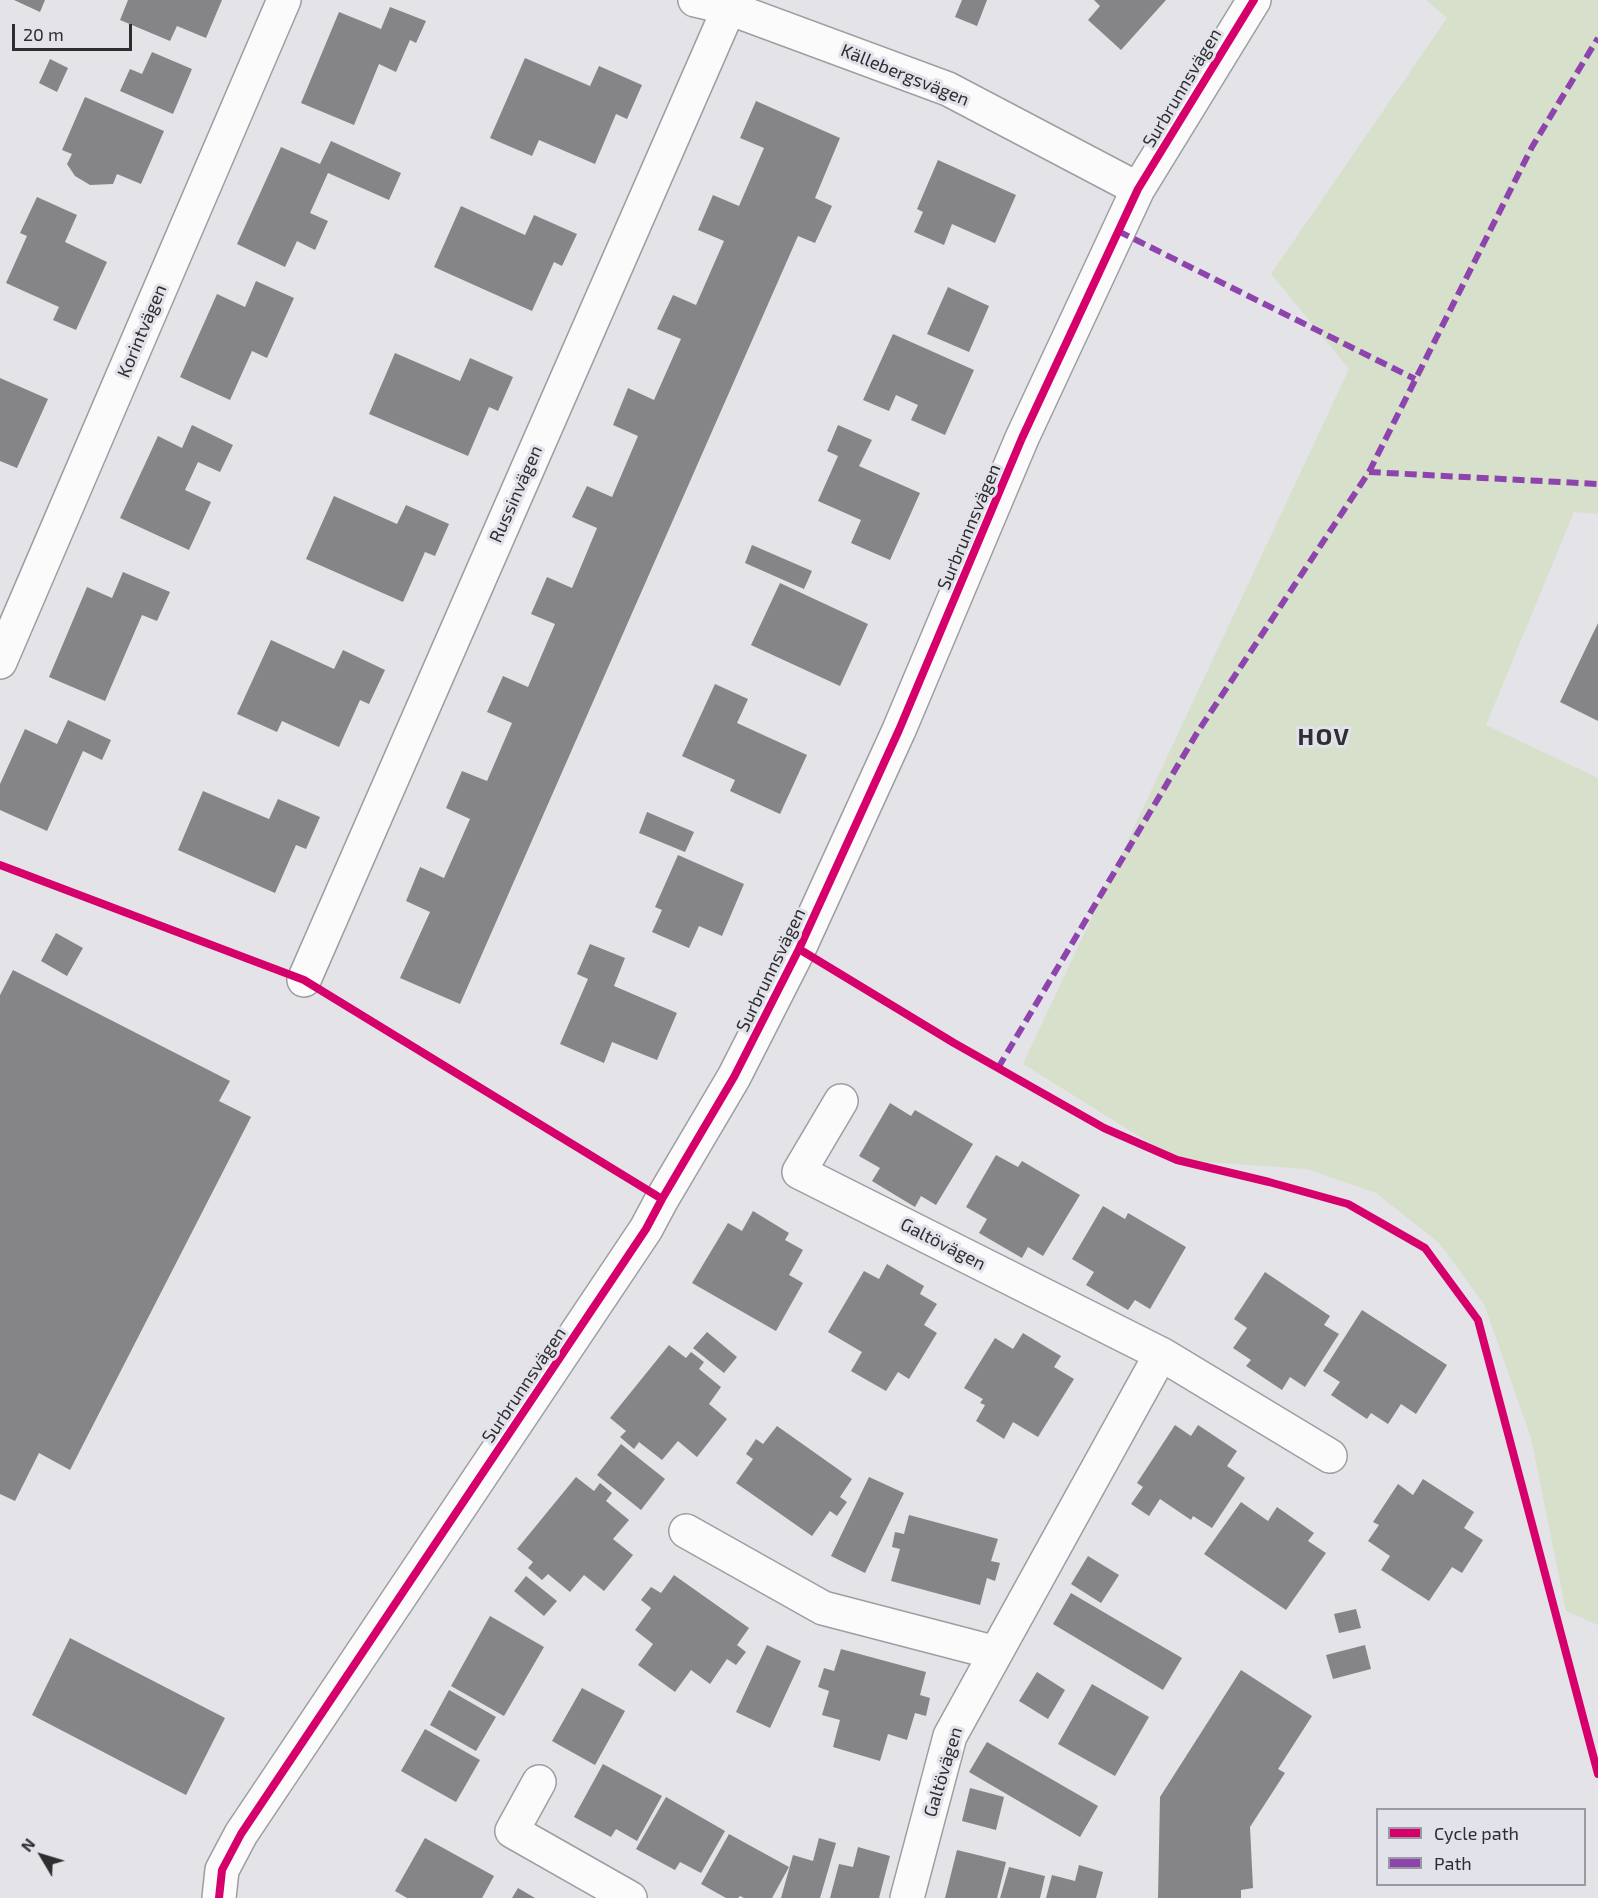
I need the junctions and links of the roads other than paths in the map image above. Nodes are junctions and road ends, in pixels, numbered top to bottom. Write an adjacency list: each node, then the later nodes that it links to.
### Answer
1 (284, 0): 6 (street, Korintvägen)
2 (695, 0): 4 (street, Källebergsvägen)
3 (1254, 0): 5 (street, Surbrunnsvägen)
4 (729, 8): 5 (street, Källebergsvägen); 7 (street, Russinvägen)
5 (1138, 189): 14 (street, Surbrunnsvägen)
6 (0, 662)
7 (304, 980)
8 (841, 1101): 9 (street, Galtövägen)
9 (1161, 1354): 10 (street, Galtövägen); 12 (street, Galtövägen)
10 (1330, 1456)
11 (686, 1531): 12 (street)
12 (996, 1653): 16 (street, Galtövägen)
13 (539, 1782): 15 (street)
14 (219, 1898)
15 (630, 1898)
16 (907, 1898)

